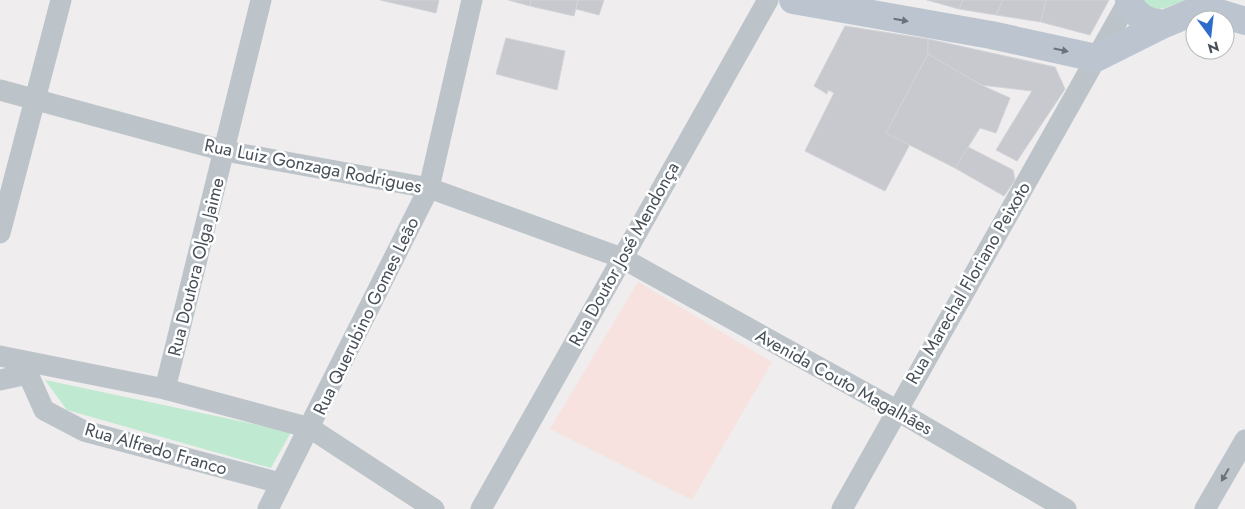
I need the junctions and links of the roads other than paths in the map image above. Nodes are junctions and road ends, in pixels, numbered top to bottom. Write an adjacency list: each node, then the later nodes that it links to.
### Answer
1 (61, 0): 12 (street)
2 (261, 0): 13 (street, Rua Doutora Olga Jaime)
3 (472, 0): 14 (street, Rua Querubino Gomes Leão)
4 (768, 0): 16 (street, Rua Doutor José Mendonça)
5 (793, 0): 10 (main road, one-way to 10)
6 (1129, 0): 9 (main road); 10 (street, Rua Marechal Floriano Peixoto)
7 (1204, 4): 8 (main road); 9 (main road)
8 (1245, 21)
9 (1164, 24): 10 (main road)
10 (1096, 58): 21 (street, Rua Marechal Floriano Peixoto)
11 (0, 90): 12 (street, Rua Luiz Gonzaga Rodrigues)
12 (36, 99): 13 (street, Rua Luiz Gonzaga Rodrigues); 15 (street)
13 (226, 151): 14 (street, Rua Luiz Gonzaga Rodrigues); 20 (street, Rua Doutora Olga Jaime)
14 (429, 188): 16 (street, Rua Luiz Gonzaga Rodrigues); 22 (street, Rua Querubino Gomes Leão)
15 (0, 233)
16 (622, 258): 21 (street, Avenida Couto Magalhães); 27 (street, Rua Doutor José Mendonça)
17 (0, 356): 18 (street)
18 (29, 368): 19 (street); 20 (street); 24 (street, Rua Alfredo Franco)
19 (0, 380)
20 (165, 389): 22 (street)
21 (896, 410): 28 (street, Rua Marechal Floriano Peixoto); 29 (street, Avenida Couto Magalhães)
22 (310, 428): 24 (street, Rua Querubino Gomes Leão); 26 (street)
23 (1245, 440): 30 (street, one-way to 30)
24 (280, 483): 25 (street, Rua Querubino Gomes Leão)
25 (268, 509)
26 (434, 509)
27 (480, 509)
28 (842, 509)
29 (1066, 509)
30 (1205, 509)

